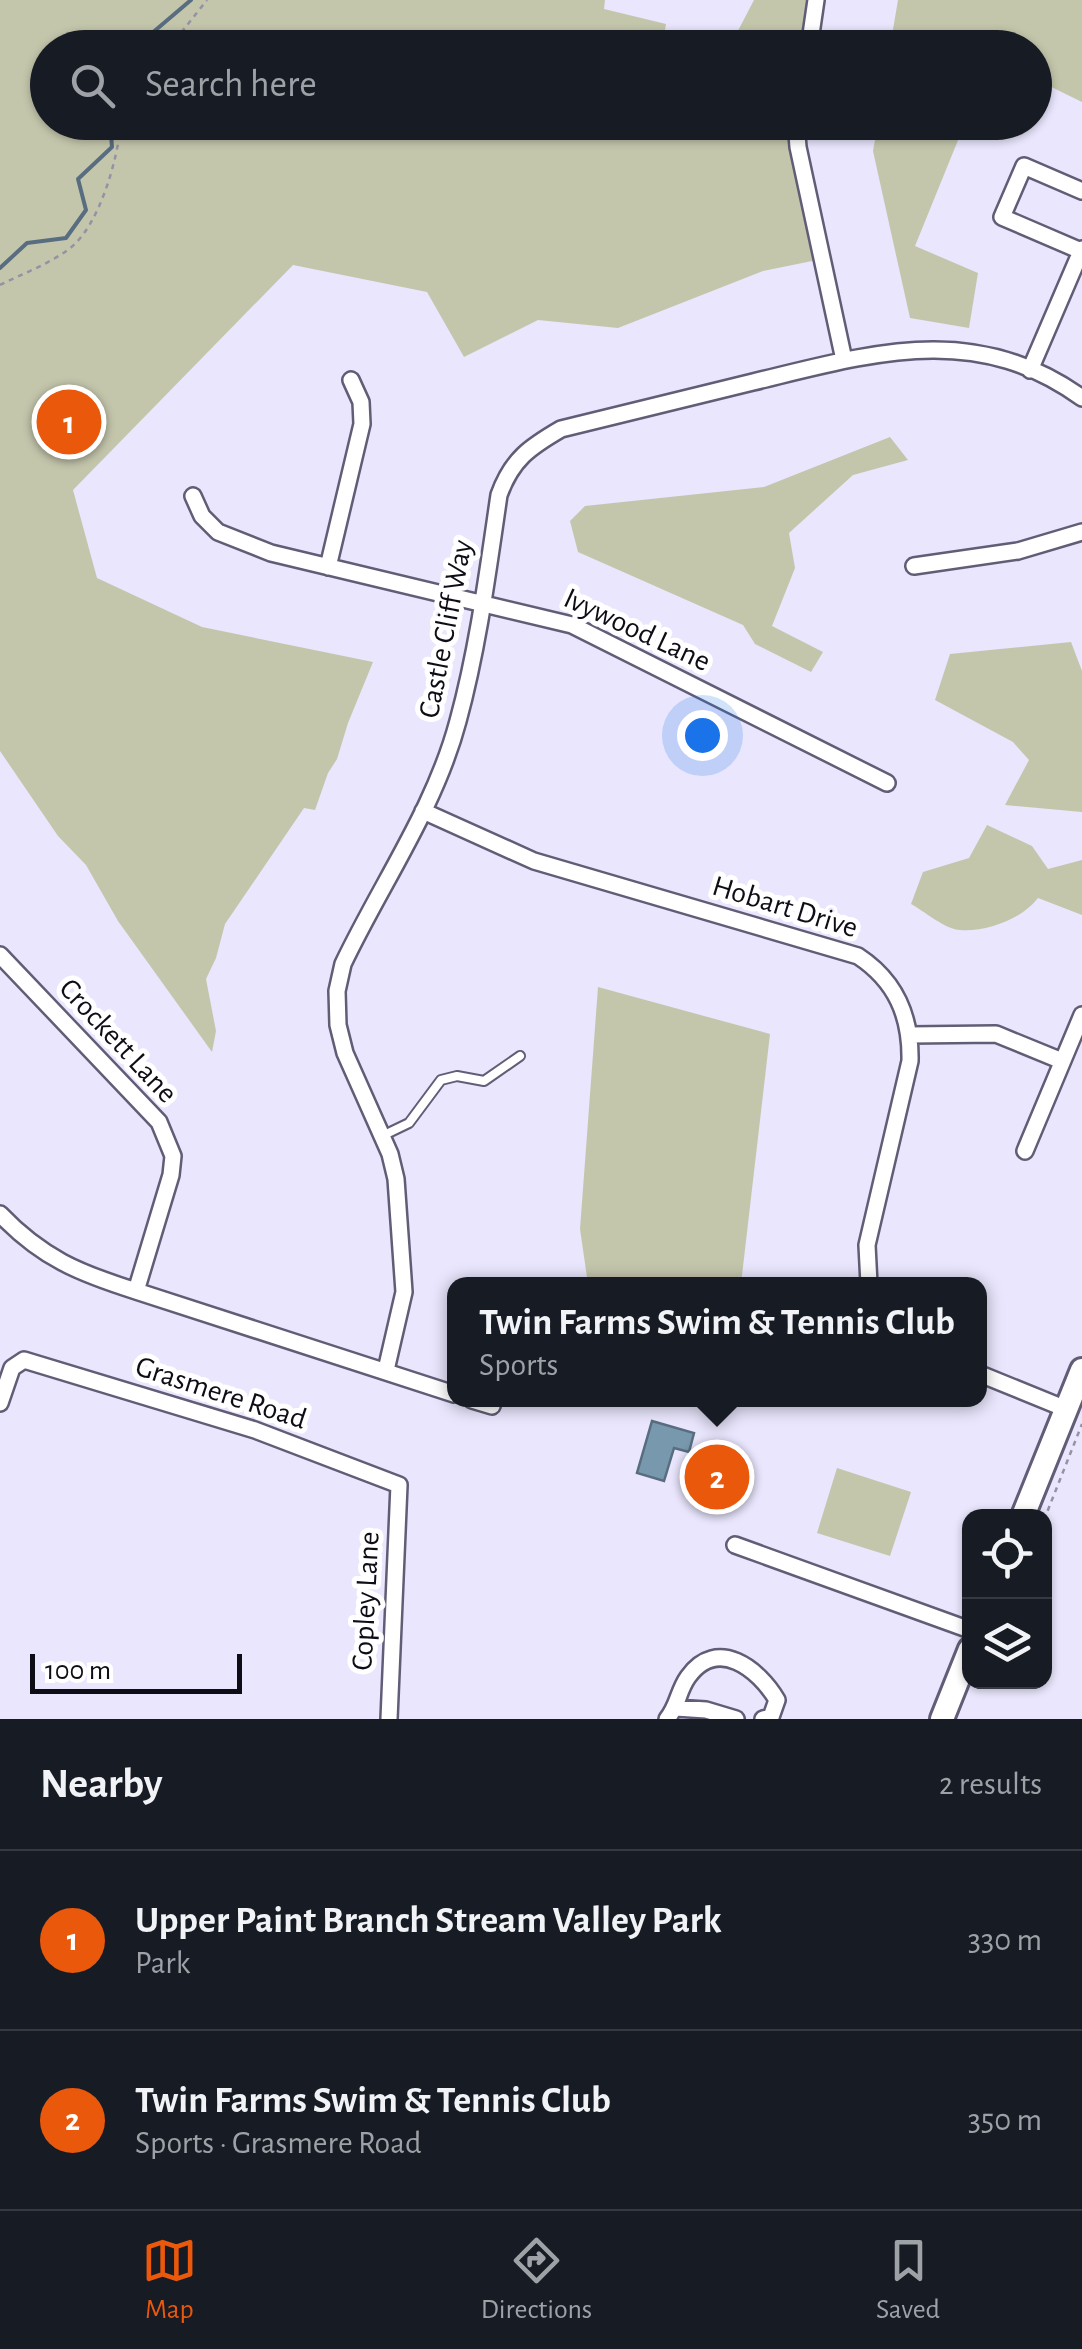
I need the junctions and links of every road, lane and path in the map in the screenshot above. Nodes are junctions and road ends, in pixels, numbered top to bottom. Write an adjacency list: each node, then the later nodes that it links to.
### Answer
1 (207, 0): 3 (path)
2 (816, 0): 4 (street)
3 (183, 30)
4 (812, 30)
5 (120, 140): 9 (path)
6 (797, 140): 10 (street)
7 (1082, 192): 8 (street)
8 (1082, 250): 11 (street)
9 (0, 285)
10 (844, 360): 11 (street, Castle Cliff Way); 18 (street, Castle Cliff Way)
11 (1030, 370): 13 (street, Castle Cliff Way)
12 (351, 380): 17 (street)
13 (1082, 398)
14 (193, 496): 17 (street, Ivywood Lane)
15 (1082, 532): 16 (street)
16 (914, 566)
17 (328, 567): 18 (street, Ivywood Lane)
18 (482, 603): 19 (street, Ivywood Lane); 20 (street, Castle Cliff Way)
19 (887, 783)
20 (423, 811): 23 (street, Hobart Drive); 26 (street, Castle Cliff Way)
21 (0, 955): 30 (street, Crockett Lane)
22 (1082, 1015): 25 (street)
23 (910, 1035): 25 (street); 29 (street, Hobart Drive)
24 (520, 1056): 26 (lane)
25 (1062, 1062): 27 (street)
26 (382, 1136): 31 (street, Castle Cliff Way)
27 (1025, 1151)
28 (0, 1214): 30 (street)
29 (869, 1277)
30 (136, 1290): 31 (street)
31 (386, 1370): 34 (street)
32 (1082, 1370): 36 (main road)
33 (987, 1377): 36 (street)
34 (447, 1392)
35 (0, 1403): 37 (street, Grasmere Road)
36 (1074, 1416): 38 (main road); 39 (path)
37 (399, 1485): 44 (street, Copley Lane)
38 (1027, 1509)
39 (1047, 1509)
40 (735, 1545): 41 (street)
41 (962, 1627)
42 (962, 1669): 47 (main road)
43 (672, 1714): 45 (street); 46 (street)
44 (388, 1719)
45 (736, 1719)
46 (763, 1719)
47 (942, 1719)

